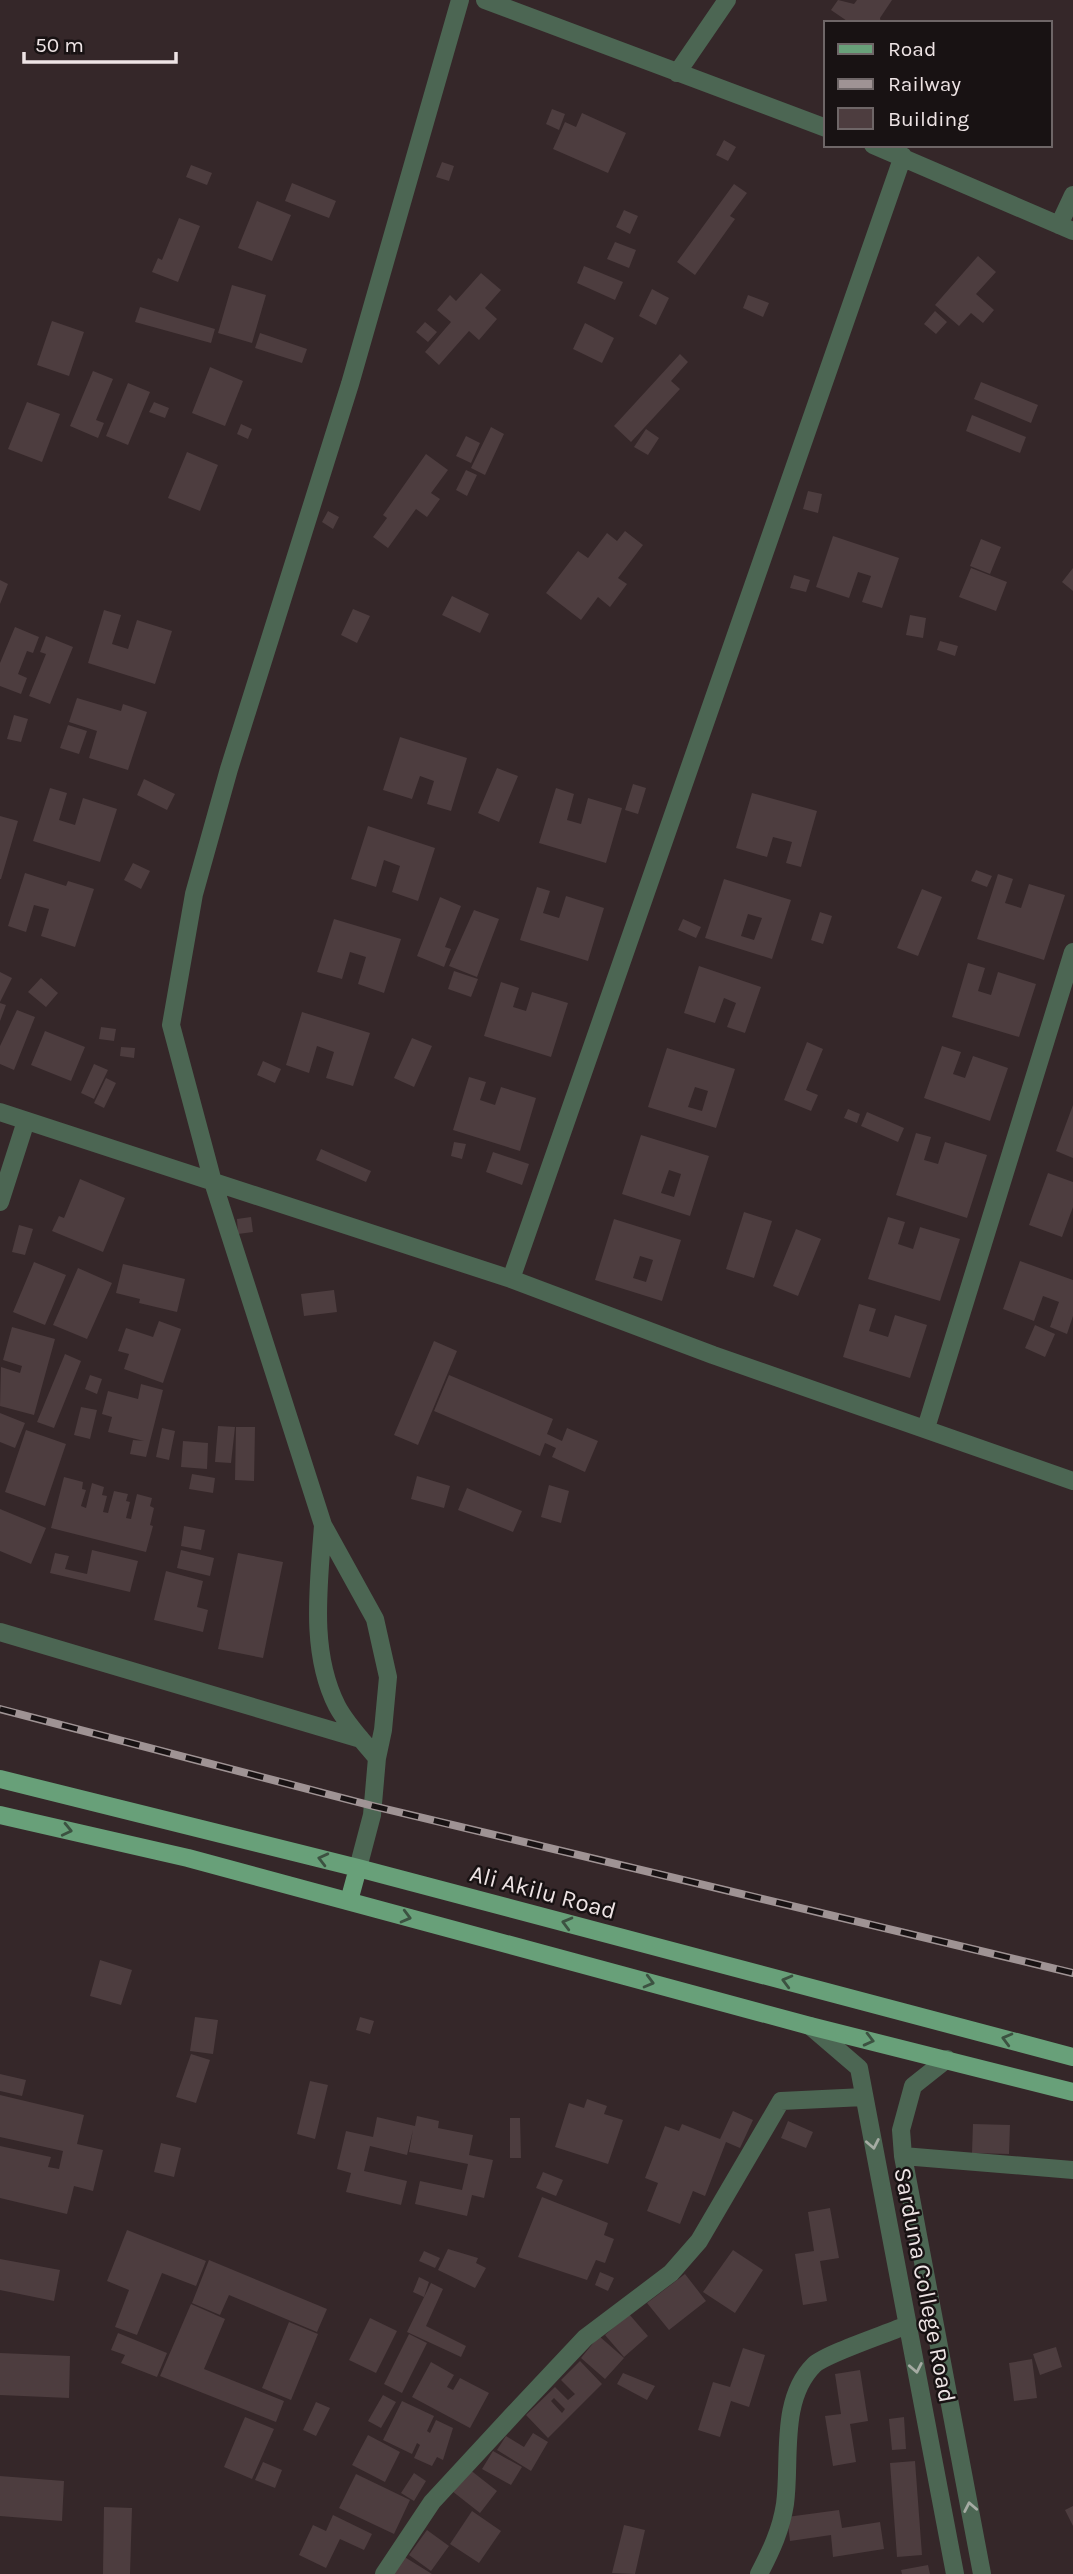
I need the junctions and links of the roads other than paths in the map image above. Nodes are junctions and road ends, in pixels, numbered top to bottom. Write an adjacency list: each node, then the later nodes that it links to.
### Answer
1 (460, 0): 13 (street)
2 (485, 0): 4 (street)
3 (727, 0): 4 (street)
4 (677, 73): 5 (street)
5 (824, 127)
6 (878, 147): 7 (street)
7 (903, 156): 9 (street); 15 (street)
8 (1073, 195): 9 (street)
9 (1066, 228)
10 (1073, 952): 16 (street)
11 (0, 1112): 12 (street)
12 (26, 1121): 13 (street); 14 (street)
13 (213, 1182): 15 (street); 18 (street)
14 (0, 1202)
15 (511, 1279): 16 (street)
16 (926, 1427): 17 (street)
17 (1073, 1481)
18 (323, 1525): 20 (street); 21 (street)
19 (0, 1632): 20 (street)
20 (361, 1739): 21 (street)
21 (377, 1758): 24 (street)
22 (0, 1779): 24 (main road, Ali Akilu Road, one-way to 22)
23 (0, 1815): 25 (main road, one-way to 25)
24 (358, 1868): 25 (main road); 27 (main road, Ali Akilu Road, one-way to 24)
25 (349, 1901): 26 (main road, one-way to 26)
26 (810, 2026): 28 (main road, one-way to 28); 30 (street, Sarduna College Road)
27 (1073, 2057)
28 (947, 2059): 29 (main road); 31 (street, Sarduna College Road)
29 (1073, 2092)
30 (864, 2097): 33 (street, Sarduna College Road, one-way to 33); 34 (street)
31 (903, 2156): 32 (street); 37 (street, Sarduna College Road, one-way to 31)
32 (1073, 2170)
33 (907, 2326): 35 (street); 36 (street, Sarduna College Road, one-way to 36)
34 (384, 2574)
35 (759, 2574)
36 (955, 2574)
37 (982, 2574)

